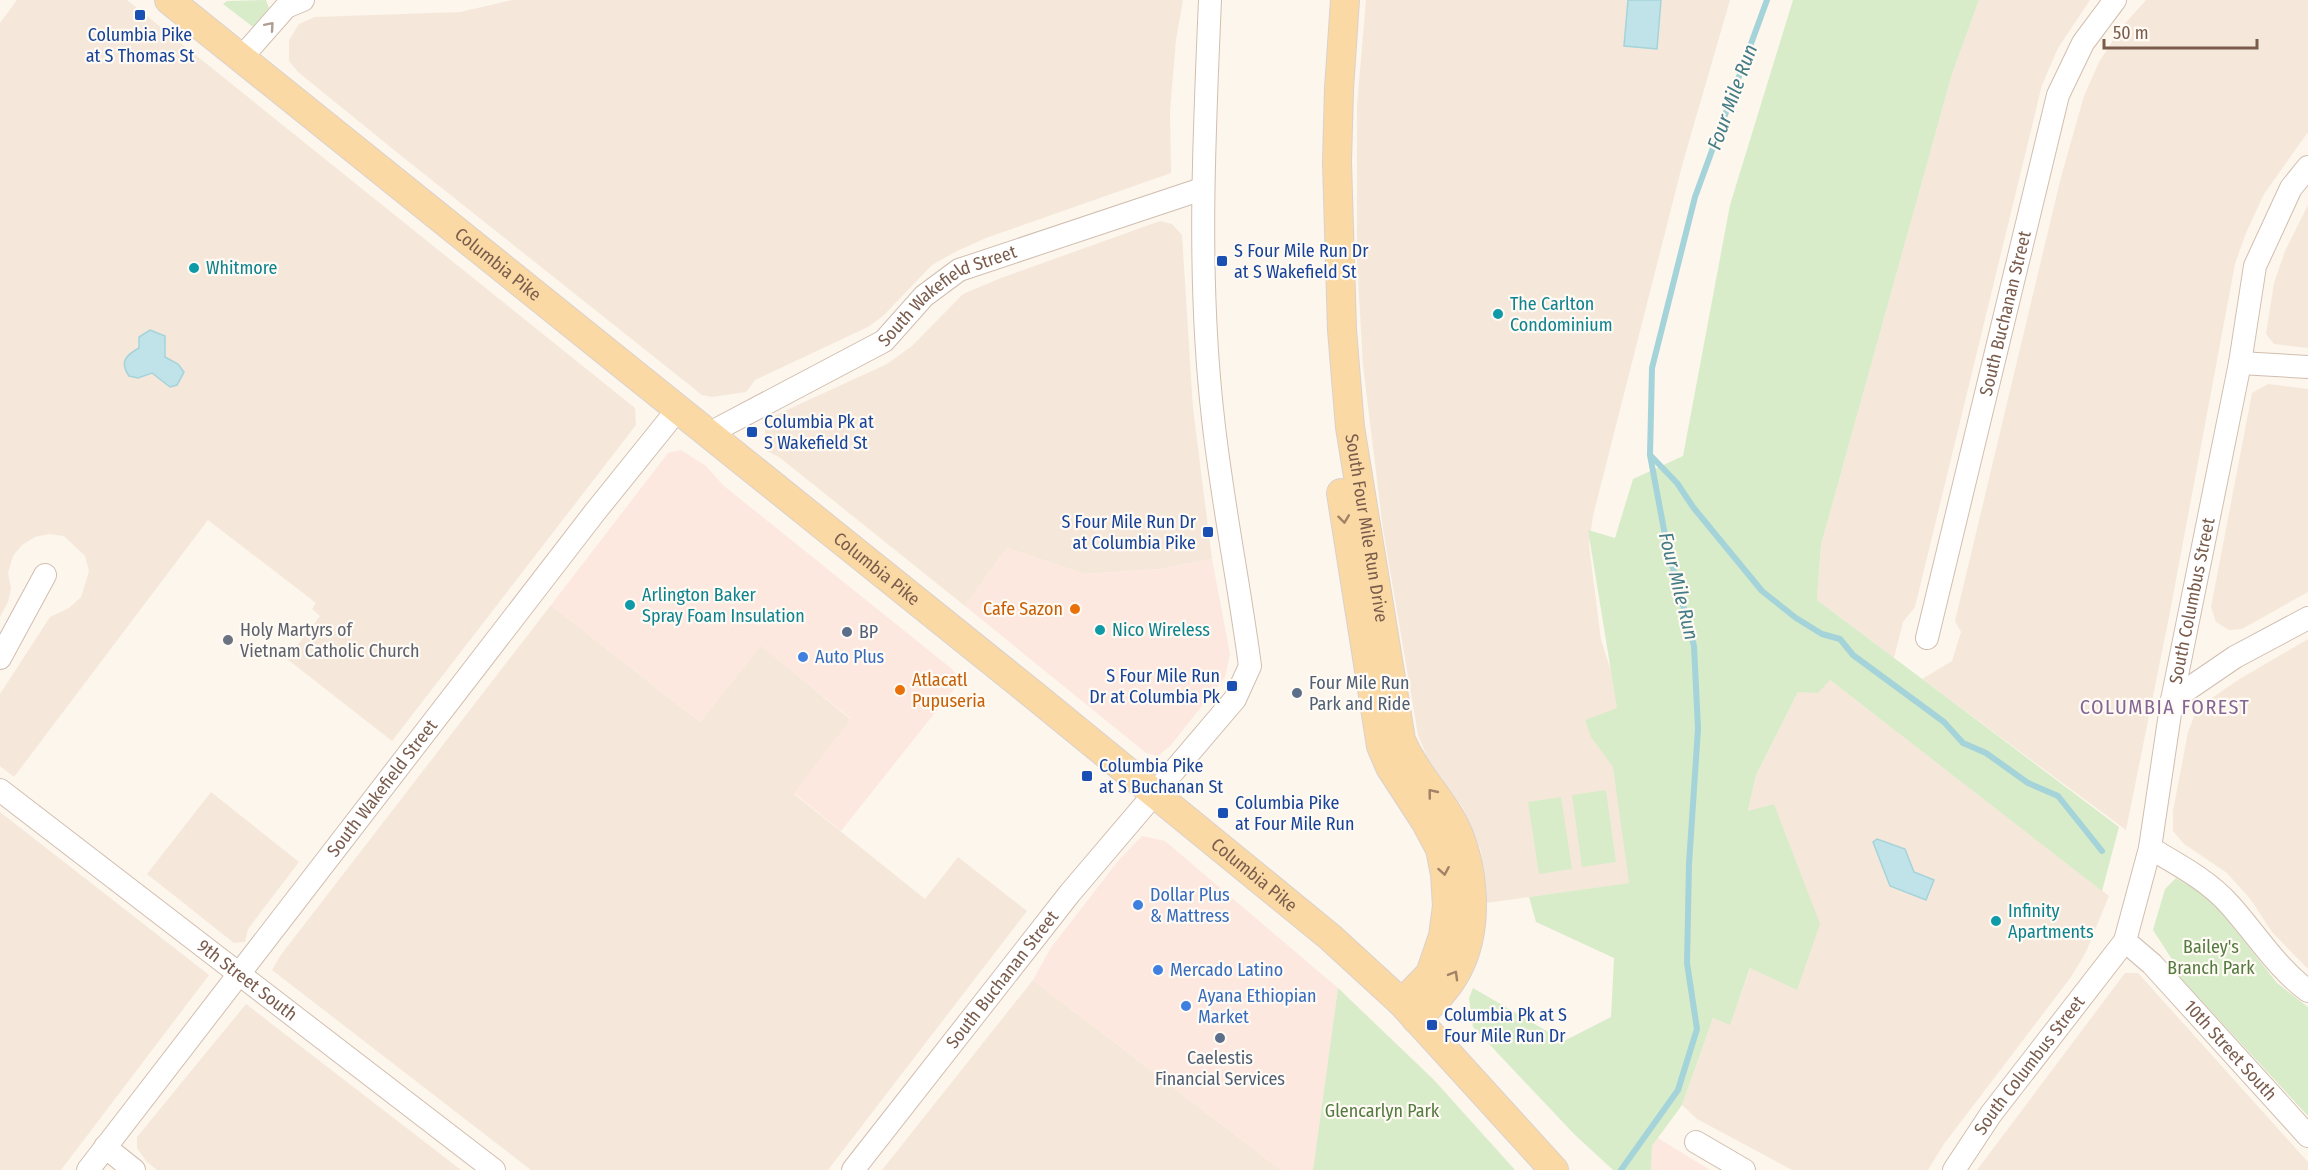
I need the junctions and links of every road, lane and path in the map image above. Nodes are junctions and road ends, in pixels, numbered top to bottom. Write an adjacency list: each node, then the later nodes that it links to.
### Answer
1 (303, 0): 7 (street, one-way to 1)
2 (1210, 0): 9 (street)
3 (1328, 0): 25 (main road, South Four Mile Run Drive, one-way to 25)
4 (1345, 0): 25 (main road, South Four Mile Run Drive, one-way to 4)
5 (2115, 0): 16 (street, South Buchanan Street)
6 (185, 4): 7 (main road, Columbia Pike)
7 (242, 57): 12 (main road, Columbia Pike)
8 (2308, 167): 10 (street, South Columbus Street)
9 (1202, 189): 13 (street, South Wakefield Street); 20 (street)
10 (2241, 363): 11 (street); 18 (street, South Columbus Street)
11 (2308, 367)
12 (678, 409): 13 (main road, Columbia Pike); 23 (street, South Wakefield Street)
13 (708, 434): 20 (main road, Columbia Pike)
14 (45, 575): 17 (street)
15 (2308, 618): 18 (street)
16 (1928, 638)
17 (0, 658)
18 (2172, 700): 21 (street, South Columbus Street)
19 (0, 790): 23 (street, 9th Street South)
20 (1154, 794): 25 (main road, Columbia Pike); 32 (street, South Buchanan Street)
21 (2150, 848): 22 (street, South Columbus Street); 24 (street)
22 (2126, 941): 26 (street, 10th Street South); 35 (street, South Columbus Street)
23 (240, 974): 28 (street, South Wakefield Street); 31 (street, 9th Street South)
24 (2308, 991)
25 (1409, 1011): 33 (main road, Columbia Pike)
26 (2308, 1136)
27 (1696, 1142): 34 (street)
28 (105, 1148): 29 (street, South Wakefield Street); 30 (street)
29 (88, 1170)
30 (134, 1170)
31 (494, 1170)
32 (853, 1170)
33 (1554, 1170)
34 (1744, 1170)
35 (1954, 1170)

